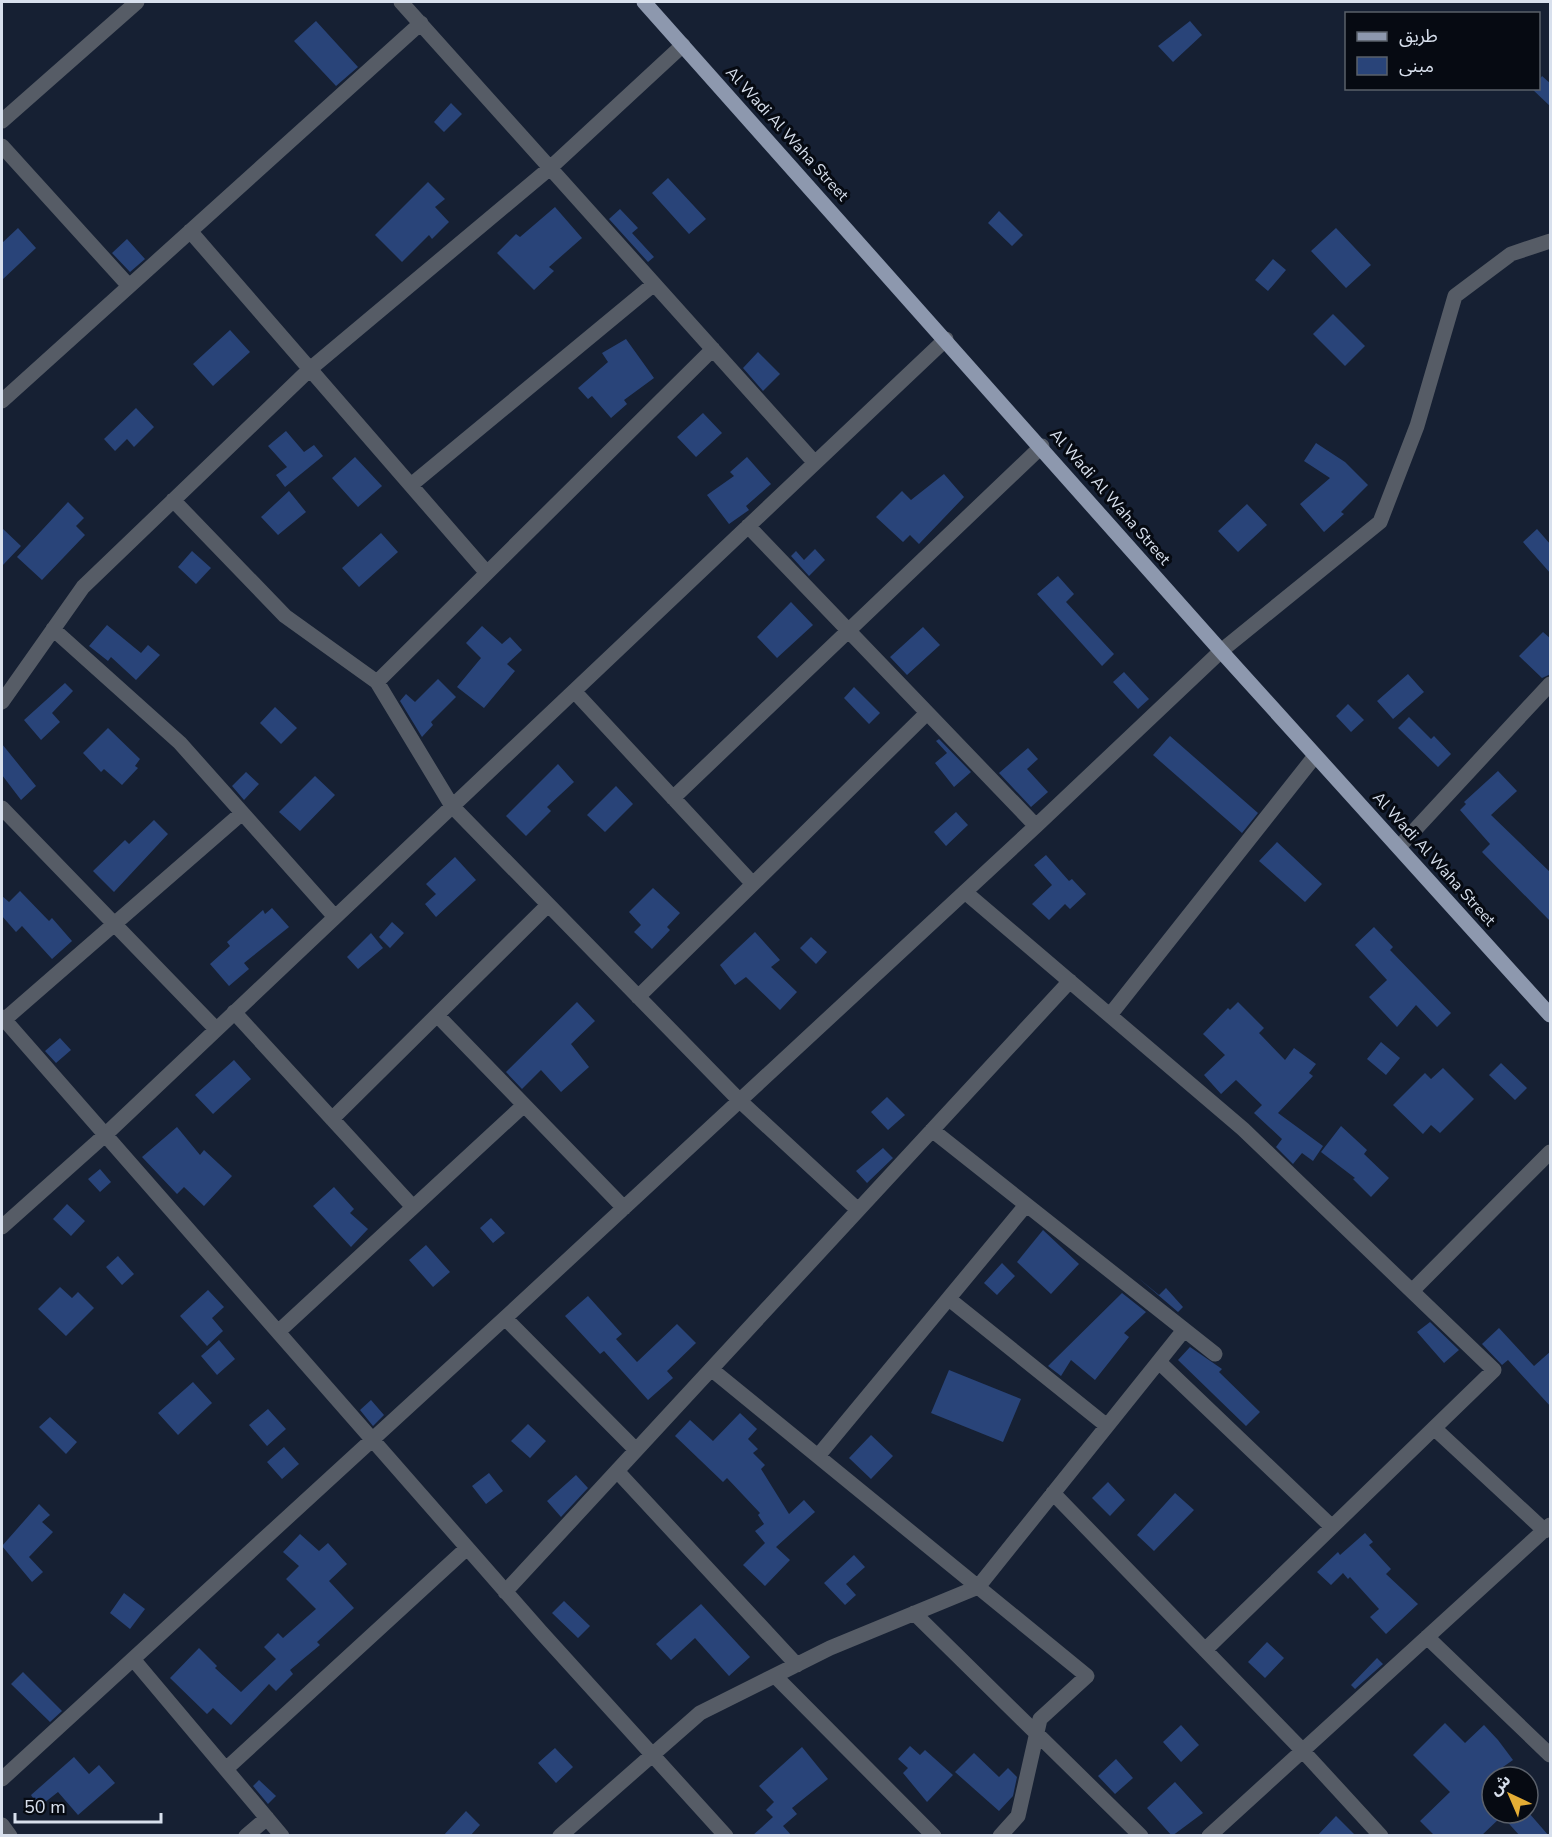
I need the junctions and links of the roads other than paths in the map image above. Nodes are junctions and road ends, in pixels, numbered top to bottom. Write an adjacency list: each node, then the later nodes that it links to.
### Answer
1 (137, 2): 6 (street)
2 (401, 2): 4 (street)
3 (644, 2): 5 (main road, Al Wadi Al Waha Street)
4 (421, 23): 8 (street); 9 (street)
5 (683, 45): 8 (street); 13 (main road, Al Wadi Al Waha Street)
6 (2, 121)
7 (2, 146): 12 (street)
8 (550, 168): 11 (street); 15 (street)
9 (190, 231): 12 (street); 15 (street)
10 (1551, 241): 25 (street)
11 (654, 284): 14 (street); 19 (street)
12 (129, 286): 16 (street)
13 (946, 339): 17 (main road, Al Wadi Al Waha Street); 18 (street)
14 (712, 349): 18 (street); 22 (street)
15 (310, 369): 19 (street); 20 (street)
16 (2, 401)
17 (1042, 446): 24 (street); 25 (main road, Al Wadi Al Waha Street)
18 (815, 463): 21 (street)
19 (411, 485): 22 (street)
20 (173, 500): 23 (street); 26 (street)
21 (748, 526): 24 (street); 28 (street)
22 (487, 573): 26 (street)
23 (53, 629): 29 (street); 35 (street)
24 (848, 631): 30 (street); 32 (street)
25 (1221, 651): 31 (main road, Al Wadi Al Waha Street); 36 (street)
26 (377, 682): 33 (street)
27 (1551, 684): 37 (street)
28 (574, 691): 32 (street); 33 (street)
29 (2, 702)
30 (927, 713): 36 (street); 38 (street)
31 (1316, 756): 37 (main road, Al Wadi Al Waha Street); 47 (street)
32 (673, 798): 38 (street)
33 (452, 806): 40 (street); 41 (street)
34 (2, 808): 42 (street)
35 (242, 813): 41 (street); 42 (street)
36 (1036, 826): 39 (street)
37 (1398, 847): 48 (main road, Al Wadi Al Waha Street)
38 (753, 884): 44 (street)
39 (965, 892): 43 (street); 51 (street)
40 (548, 905): 44 (street); 46 (street)
41 (335, 917): 45 (street)
42 (114, 924): 49 (street); 50 (street)
43 (1070, 981): 47 (street); 54 (street)
44 (638, 997): 51 (street)
45 (234, 1012): 50 (street); 53 (street)
46 (437, 1015): 52 (street); 53 (street)
47 (1110, 1015): 62 (street)
48 (1551, 1015)
49 (3, 1018): 55 (street)
50 (216, 1029): 55 (street)
51 (740, 1101): 59 (street); 60 (street)
52 (524, 1105): 58 (street); 59 (street)
53 (332, 1119): 58 (street)
54 (932, 1130): 57 (street); 60 (street)
55 (105, 1135): 61 (street); 66 (street)
56 (1551, 1152): 62 (street)
57 (1026, 1205): 63 (street); 65 (street)
58 (413, 1207): 66 (street)
59 (624, 1208): 64 (street)
60 (858, 1210): 69 (street)
61 (2, 1227)
62 (1412, 1291): 71 (street)
63 (949, 1299): 70 (street); 74 (street)
64 (505, 1318): 72 (street); 73 (street)
65 (1184, 1330): 67 (street); 68 (street)
66 (278, 1332): 72 (street)
67 (1215, 1354)
68 (1159, 1362): 70 (street); 77 (street)
69 (711, 1369): 73 (street); 74 (street)
70 (1107, 1426): 76 (street)
71 (1434, 1428): 77 (street); 78 (street)
72 (373, 1441): 79 (street); 85 (street)
73 (636, 1450): 75 (street)
74 (818, 1456): 80 (street)
75 (617, 1471): 81 (street); 86 (street)
76 (1053, 1493): 80 (street); 84 (street)
77 (1332, 1527): 84 (street)
78 (1548, 1528): 83 (street)
79 (467, 1548): 81 (street); 92 (street)
80 (978, 1587): 82 (street); 88 (street)
81 (505, 1592): 90 (street)
82 (914, 1613): 86 (street); 88 (street)
83 (1427, 1637): 89 (street); 91 (street)
84 (1205, 1650): 89 (street)
85 (133, 1659): 92 (street); 93 (street)
86 (797, 1665): 87 (street)
87 (775, 1676): 90 (street); 101 (street)
88 (1037, 1733): 102 (street); 103 (street)
89 (1302, 1750): 104 (street); 105 (street)
90 (653, 1755): 99 (street); 100 (street)
91 (1551, 1755)
92 (226, 1769): 94 (street)
93 (2, 1779)
94 (267, 1818): 97 (street); 98 (street)
95 (2, 1825): 96 (street)
96 (10, 1836)
97 (246, 1836)
98 (282, 1836)
99 (560, 1836)
100 (726, 1836)
101 (934, 1836)
102 (1000, 1836)
103 (1142, 1836)
104 (1209, 1836)
105 (1381, 1836)

